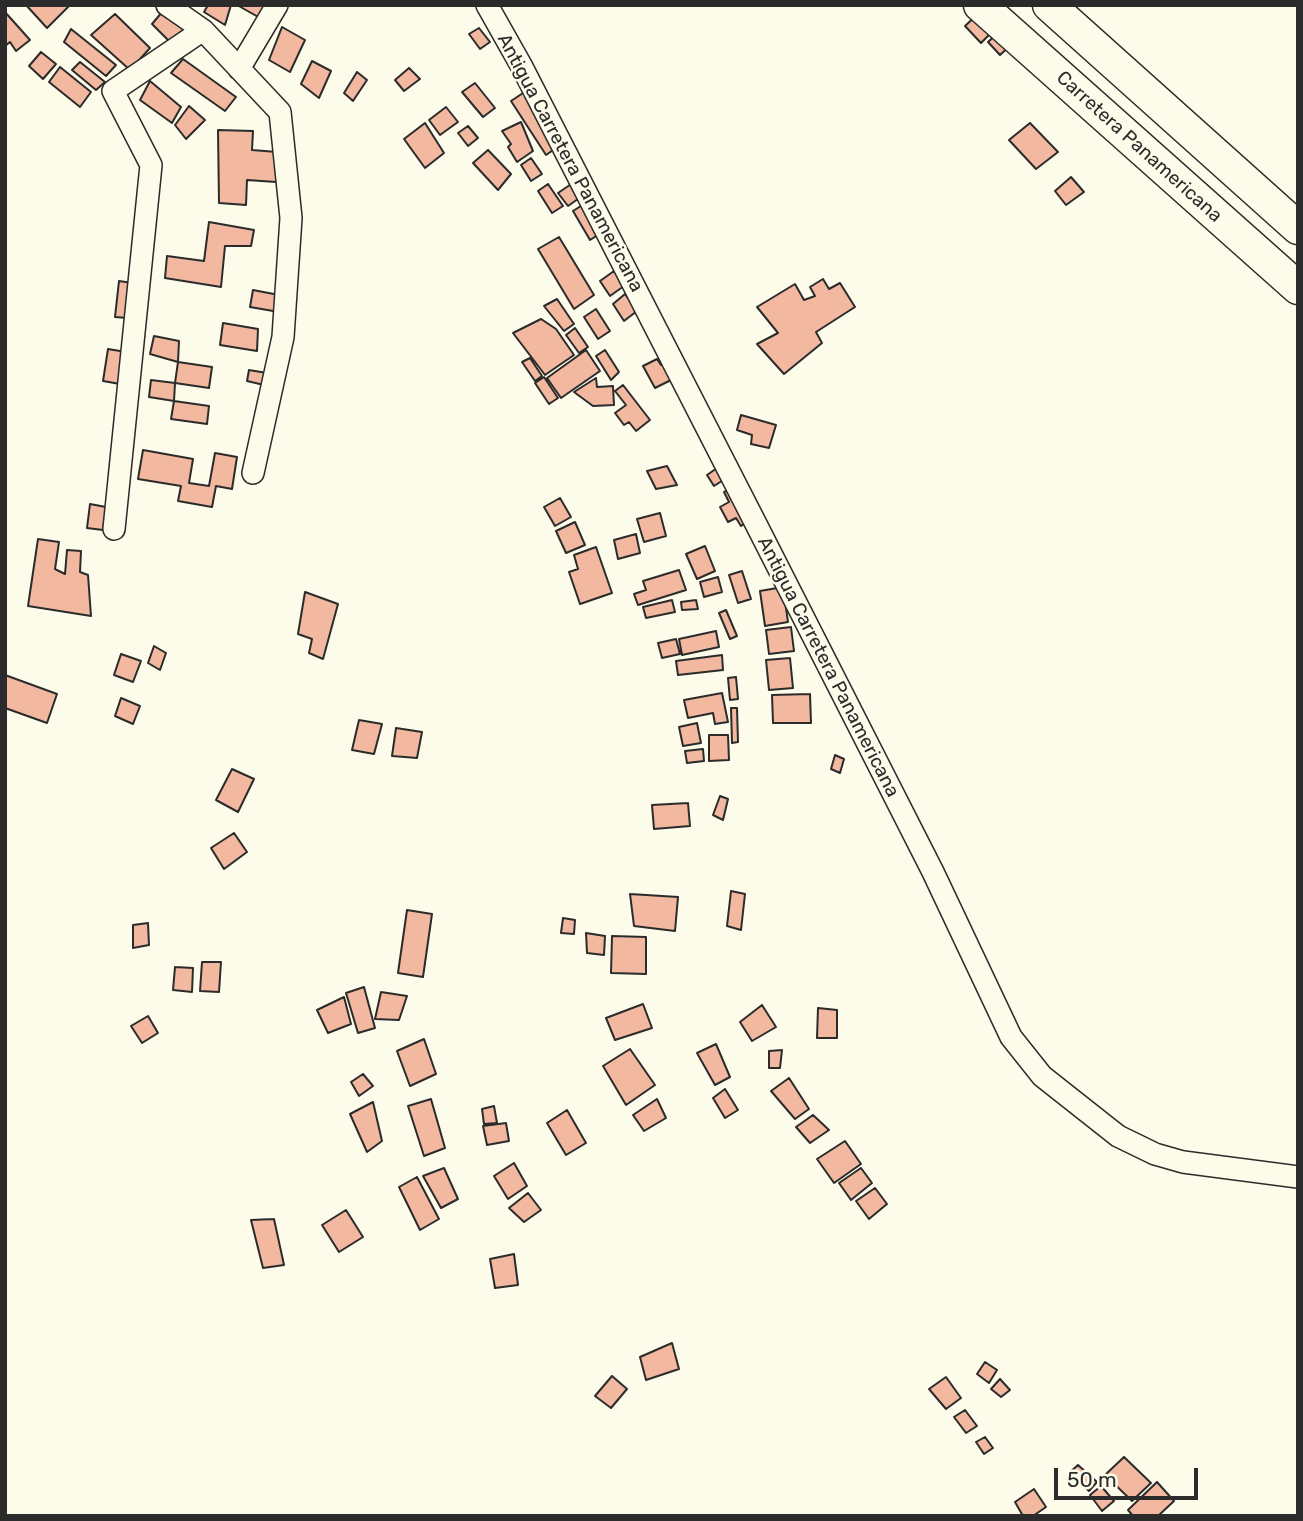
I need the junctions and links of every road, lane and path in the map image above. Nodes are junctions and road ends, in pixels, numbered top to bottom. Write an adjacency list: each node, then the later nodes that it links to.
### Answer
1 (167, 5): 6 (street)
2 (276, 5): 7 (street)
3 (487, 5): 12 (street, Antigua Carretera Panamericana)
4 (980, 5): 9 (highway, Carretera Panamericana)
5 (1049, 5): 8 (highway)
6 (203, 30): 7 (street); 11 (street)
7 (239, 69): 10 (street)
8 (1298, 228)
9 (1298, 288)
10 (253, 473)
11 (114, 528)
12 (1298, 1177)

